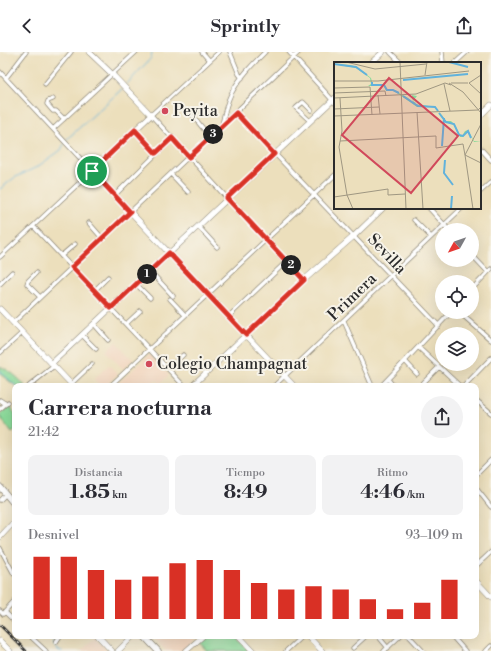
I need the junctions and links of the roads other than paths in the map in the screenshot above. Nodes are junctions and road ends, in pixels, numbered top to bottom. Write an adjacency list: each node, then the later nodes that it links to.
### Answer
1 (26, 52): 23 (street)
2 (71, 52): 25 (street)
3 (89, 52): 22 (street)
4 (136, 52): 22 (street)
5 (202, 52): 16 (street)
6 (219, 52): 16 (street)
7 (230, 52): 24 (street)
8 (265, 52): 24 (street)
9 (289, 52): 15 (street)
10 (299, 52): 15 (street)
11 (383, 52): 17 (street)
12 (390, 52): 18 (street)
13 (442, 52): 19 (street)
14 (467, 52): 20 (street)
15 (294, 57): 27 (street); 32 (street)
16 (209, 60): 33 (street)
17 (372, 62)
18 (399, 62)
19 (444, 62)
20 (456, 62)
21 (0, 72): 23 (street)
22 (112, 74): 33 (street); 36 (street)
23 (6, 78): 39 (street)
24 (242, 78): 38 (street)
25 (45, 84)
26 (53, 99): 31 (street)
27 (334, 100): 37 (street)
28 (491, 105): 34 (street)
29 (60, 107): 31 (street)
30 (311, 110): 37 (street)
31 (56, 111): 36 (street)
32 (236, 113): 38 (street); 45 (street, Sevilla)
33 (151, 115): 40 (street); 42 (street)
34 (481, 115)
35 (193, 116): 41 (street)
36 (64, 119): 39 (street)
37 (310, 121): 45 (street)
38 (222, 126): 41 (street)
39 (53, 129): 48 (street)
40 (135, 130): 44 (street); 48 (street)
41 (210, 137): 46 (street)
42 (172, 138): 44 (street); 46 (street)
43 (481, 149): 47 (street)
44 (156, 153): 54 (street)
45 (274, 154): 55 (street, Sevilla); 56 (street)
46 (189, 157): 49 (street); 56 (street)
47 (491, 160)
48 (92, 171): 54 (street); 65 (street)
49 (171, 174): 53 (street); 60 (street)
50 (334, 177): 55 (street)
51 (491, 182): 52 (street)
52 (481, 191)
53 (188, 192)
54 (114, 195): 60 (street)
55 (314, 195): 68 (street, Sevilla); 71 (street)
56 (227, 198): 66 (street); 71 (street)
57 (382, 209): 68 (street)
58 (430, 209): 63 (street)
59 (461, 209): 64 (street, Primera)
60 (130, 212): 70 (street); 74 (street)
61 (414, 220): 69 (street)
62 (89, 223): 70 (street)
63 (443, 223)
64 (445, 223)
65 (33, 226): 75 (street); 76 (street)
66 (198, 226): 73 (street); 74 (street)
67 (435, 233): 69 (street, Primera)
68 (354, 236): 85 (street, Sevilla); 87 (street)
69 (431, 237): 85 (street, Primera)
70 (102, 238): 79 (street)
71 (266, 240): 77 (street); 94 (street)
72 (75, 244): 75 (street)
73 (217, 247)
74 (169, 253): 81 (street); 94 (street)
75 (62, 256): 79 (street)
76 (0, 257)
77 (287, 261): 87 (street); 92 (street)
78 (479, 262): 83 (street)
79 (72, 267): 93 (street); 96 (street)
80 (491, 269): 83 (street)
81 (150, 271): 90 (street); 95 (street)
82 (12, 272): 89 (street)
83 (488, 272): 88 (street)
84 (36, 273): 96 (street)
85 (391, 276): 106 (street, Primera); 110 (street, Sevilla)
86 (108, 277): 93 (street)
87 (304, 280): 113 (street)
88 (479, 282)
89 (0, 284)
90 (136, 284): 97 (street); 99 (street)
91 (256, 284): 92 (street)
92 (260, 287): 103 (street)
93 (94, 290): 99 (street)
94 (208, 294): 102 (street); 103 (street)
95 (173, 296)
96 (40, 297): 107 (street)
97 (150, 298)
98 (170, 300): 102 (street)
99 (111, 308): 108 (street); 109 (street)
100 (0, 309): 107 (street)
101 (140, 311): 109 (street)
102 (185, 315): 118 (street)
103 (229, 316): 113 (street)
104 (444, 319): 110 (street)
105 (467, 319): 115 (street)
106 (344, 321): 130 (street, Primera); 140 (street)
107 (13, 323): 111 (street)
108 (94, 324): 112 (street); 114 (street)
109 (126, 324): 118 (street)
110 (438, 326): 116 (street)
111 (22, 333): 119 (street); 125 (street)
112 (82, 335): 117 (street); 125 (street)
113 (246, 335): 130 (street); 137 (street)
114 (108, 340)
115 (491, 340)
116 (418, 347): 122 (street); 123 (street)
117 (96, 349)
118 (149, 349): 126 (street); 135 (street)
119 (0, 353)
120 (183, 355): 126 (street)
121 (491, 358): 145 (street)
122 (405, 361): 129 (street); 131 (street)
123 (435, 363)
124 (92, 364): 134 (street)
125 (52, 365): 132 (street); 133 (street)
126 (168, 369): 136 (street)
127 (435, 371): 143 (street)
128 (443, 371): 144 (street)
129 (417, 374)
130 (285, 376): 138 (street, Primera); 139 (street)
131 (388, 379): 141 (street); 142 (street)
132 (33, 383)
133 (70, 383)
134 (74, 383)
135 (113, 383)
136 (181, 383)
137 (195, 383)
138 (277, 383)
139 (291, 383)
140 (371, 383)
141 (384, 383)
142 (391, 383)
143 (423, 383)
144 (457, 383)
145 (467, 383)
146 (0, 401): 148 (street)
147 (479, 403): 149 (street)
148 (4, 405)
149 (491, 413)
150 (491, 460): 151 (street)
151 (479, 472)
152 (0, 487): 154 (main road)
153 (479, 492): 157 (street)
154 (6, 494): 155 (street); 156 (main road)
155 (0, 500)
156 (12, 501)
157 (491, 507)
158 (12, 524): 159 (street)
159 (0, 537)
160 (0, 548): 163 (street)
161 (491, 552): 162 (street)
162 (479, 563)
163 (12, 570)
164 (479, 584): 165 (street)
165 (491, 597)
166 (12, 604): 167 (street)
167 (3, 612): 168 (street)
168 (12, 620)
169 (33, 639): 189 (street)
170 (58, 639): 184 (street)
171 (101, 639): 190 (street)
172 (130, 639): 191 (street)
173 (147, 639): 192 (main road)
174 (200, 639): 193 (street)
175 (242, 639): 194 (street)
176 (299, 639): 195 (street)
177 (311, 639): 196 (street)
178 (363, 639): 186 (street)
179 (380, 639): 187 (street)
180 (397, 639): 187 (street)
181 (412, 639): 197 (street)
182 (455, 639): 198 (street)
183 (0, 641): 188 (street)
184 (56, 642)
185 (491, 646): 199 (street)
186 (353, 648)
187 (386, 650)
188 (10, 651)
189 (46, 651)
190 (112, 651)
191 (118, 651)
192 (158, 651)
193 (186, 651)
194 (253, 651)
195 (286, 651)
196 (322, 651)
197 (423, 651)
198 (465, 651)
199 (486, 651)

